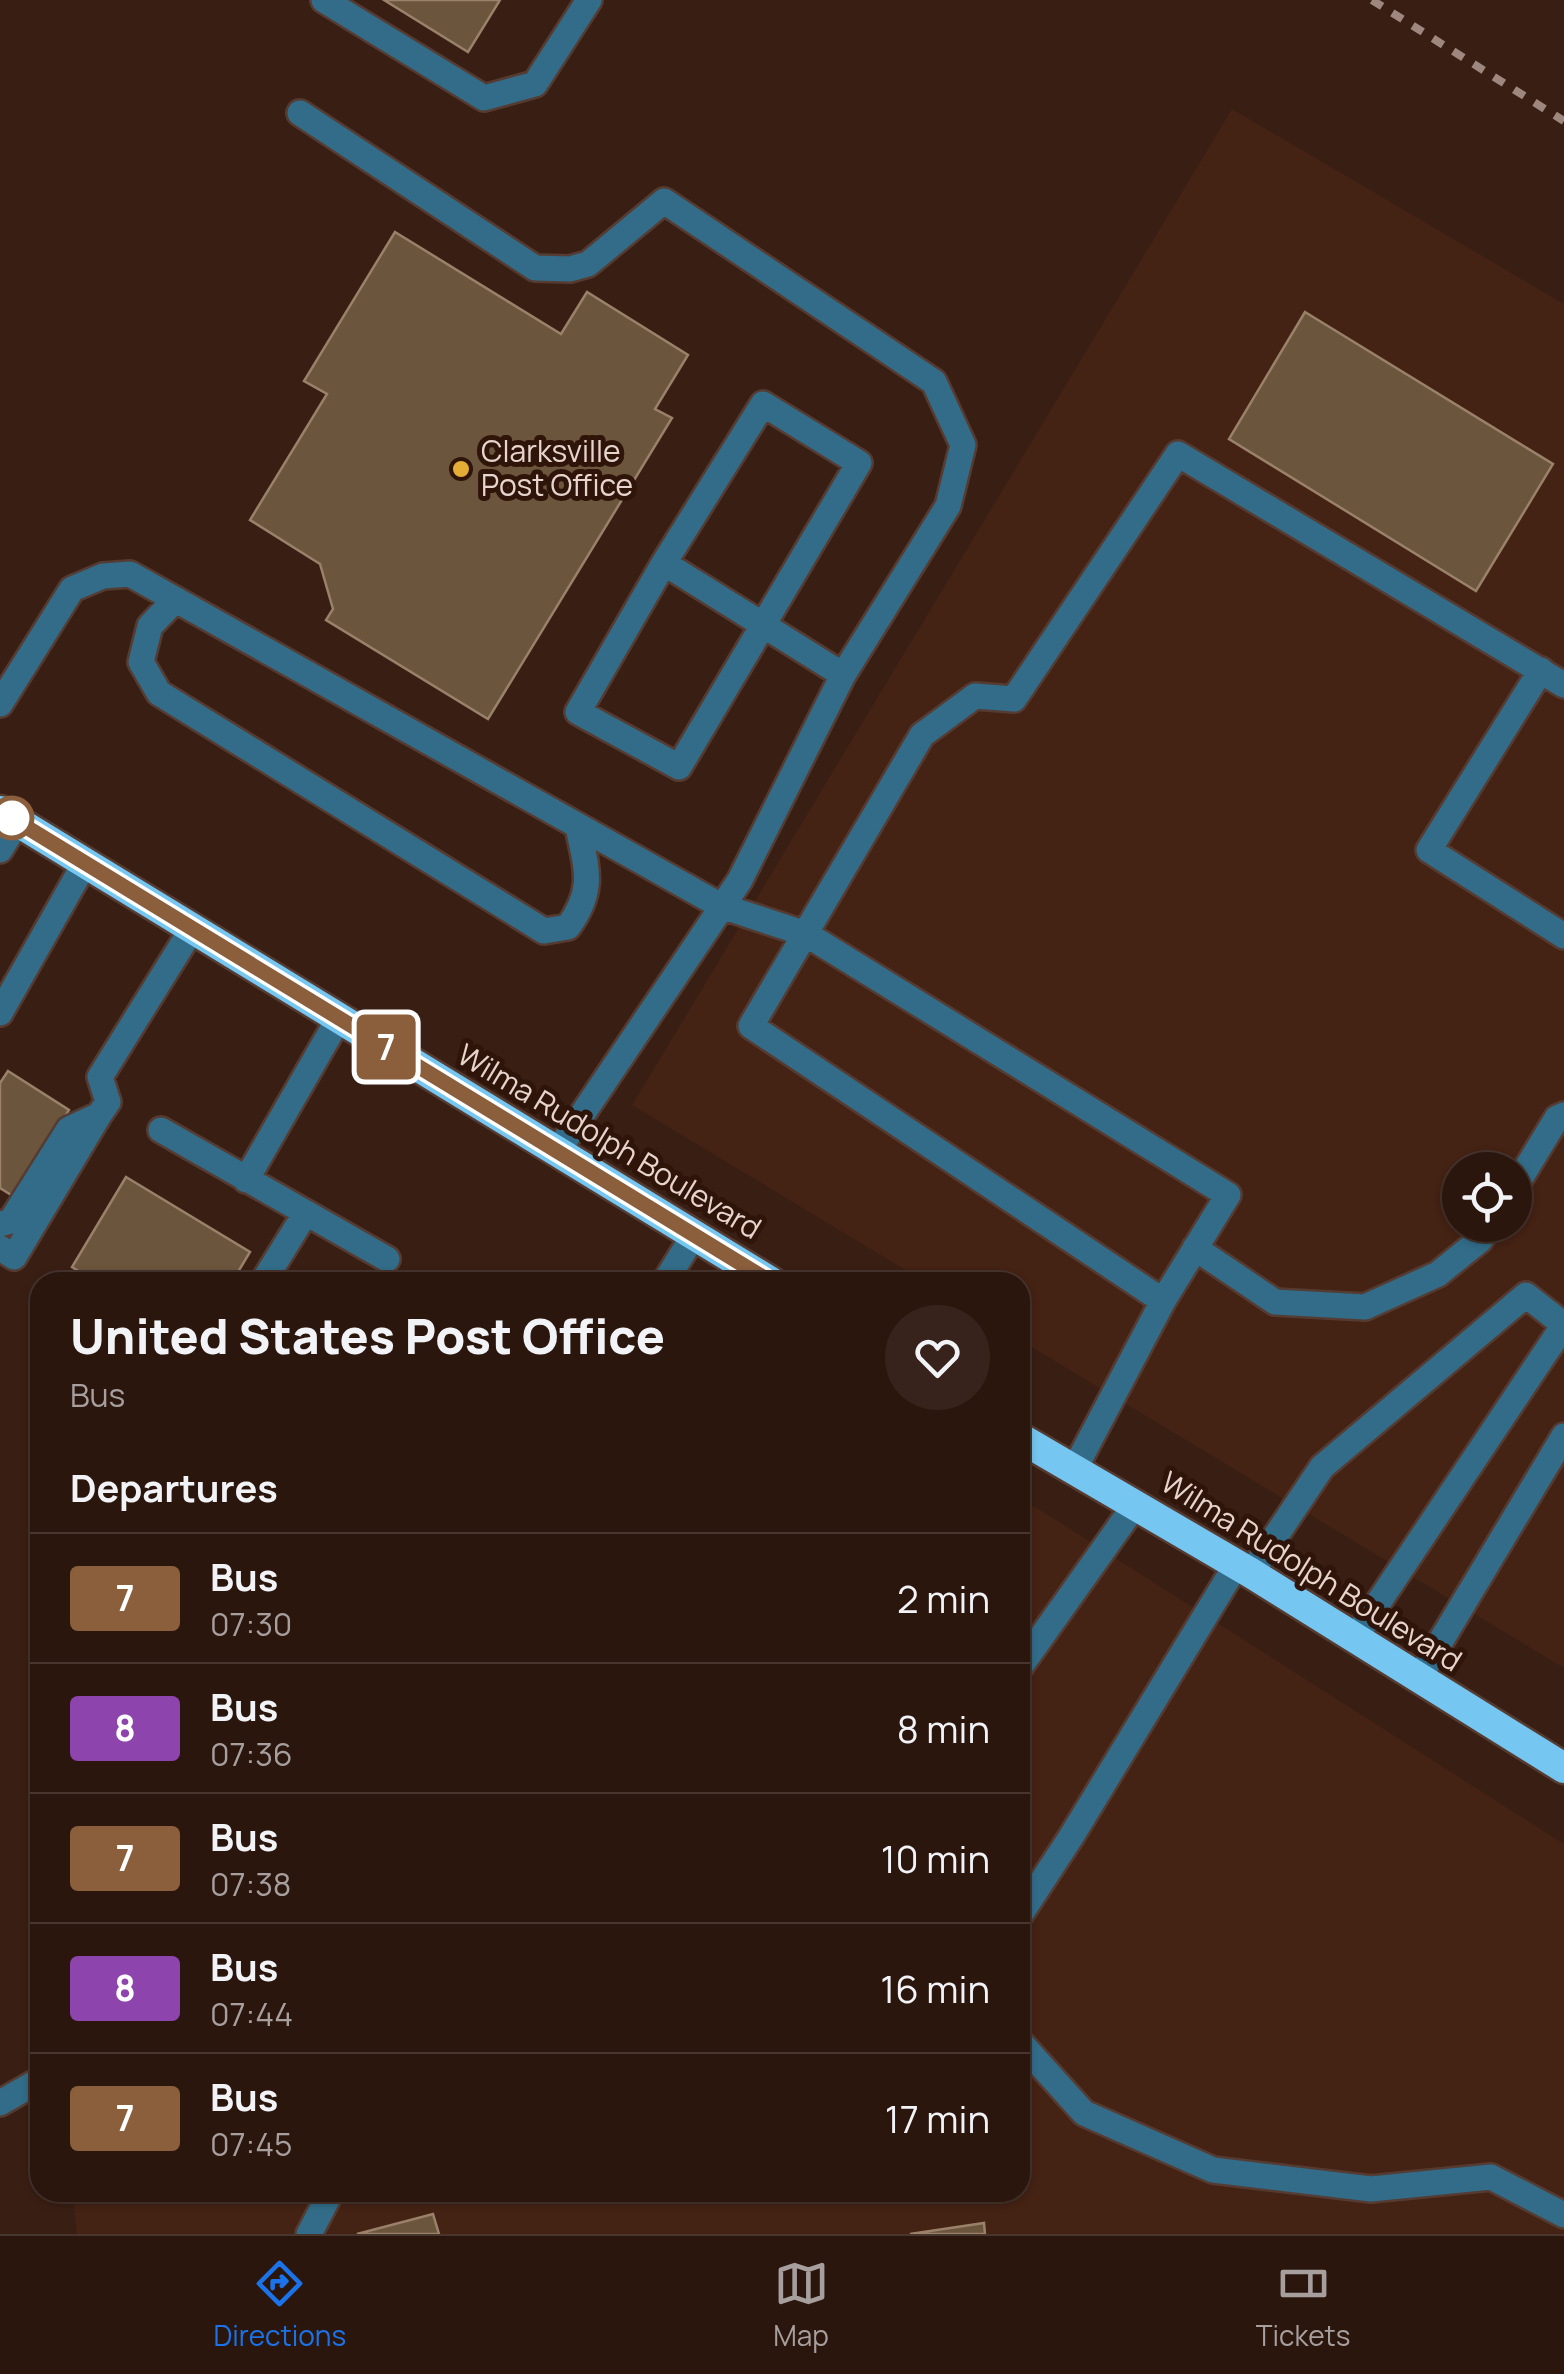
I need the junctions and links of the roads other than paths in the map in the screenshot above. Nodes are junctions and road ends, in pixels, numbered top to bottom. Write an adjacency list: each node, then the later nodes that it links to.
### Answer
1 (324, 0): 2 (street)
2 (589, 0)
3 (300, 114): 8 (street)
4 (664, 562): 6 (street); 6 (street); 6 (street)
5 (175, 600): 10 (street); 12 (street); 12 (street)
6 (761, 624): 8 (street)
7 (1541, 670): 9 (street); 17 (street); 18 (street)
8 (843, 675): 15 (street)
9 (1564, 685)
10 (0, 704)
11 (8, 816): 13 (street); 14 (highway, Wilma Rudolph Boulevard)
12 (578, 827): 15 (street)
13 (0, 850)
14 (85, 863): 16 (highway, Wilma Rudolph Boulevard); 19 (street)
15 (721, 906): 17 (street); 24 (street)
16 (192, 928): 20 (highway, Wilma Rudolph Boulevard); 22 (street)
17 (806, 934): 32 (street); 37 (street)
18 (1564, 936)
19 (0, 1013)
20 (339, 1018): 24 (highway, Wilma Rudolph Boulevard); 26 (street)
21 (1564, 1115): 25 (street)
22 (99, 1116): 28 (street); 31 (street)
23 (161, 1130): 26 (street)
24 (557, 1152): 29 (highway, Wilma Rudolph Boulevard)
25 (1532, 1160)
26 (246, 1180): 27 (street)
27 (305, 1214): 33 (street); 34 (street)
28 (0, 1224)
29 (694, 1235): 35 (street); 36 (highway, Wilma Rudolph Boulevard)
30 (1478, 1242): 32 (street)
31 (0, 1248)
32 (1196, 1248): 37 (street)
33 (386, 1259)
34 (270, 1272)
35 (671, 1272)
36 (755, 1272)
37 (1163, 1301): 40 (street)
38 (1564, 1436): 45 (street)
39 (1030, 1452): 40 (highway, Wilma Rudolph Boulevard)
40 (1074, 1470): 41 (highway, Wilma Rudolph Boulevard)
41 (1135, 1504): 42 (highway, Wilma Rudolph Boulevard); 44 (street)
42 (1244, 1570): 43 (highway, Wilma Rudolph Boulevard); 43 (street); 47 (street)
43 (1354, 1639): 45 (highway, Wilma Rudolph Boulevard)
44 (1030, 1653)
45 (1418, 1678): 46 (highway, Wilma Rudolph Boulevard)
46 (1564, 1768)
47 (1030, 1900)
48 (1030, 2053): 52 (street)
49 (30, 2086): 50 (street)
50 (0, 2103)
51 (327, 2202): 53 (street)
52 (1564, 2214)
53 (309, 2234)

